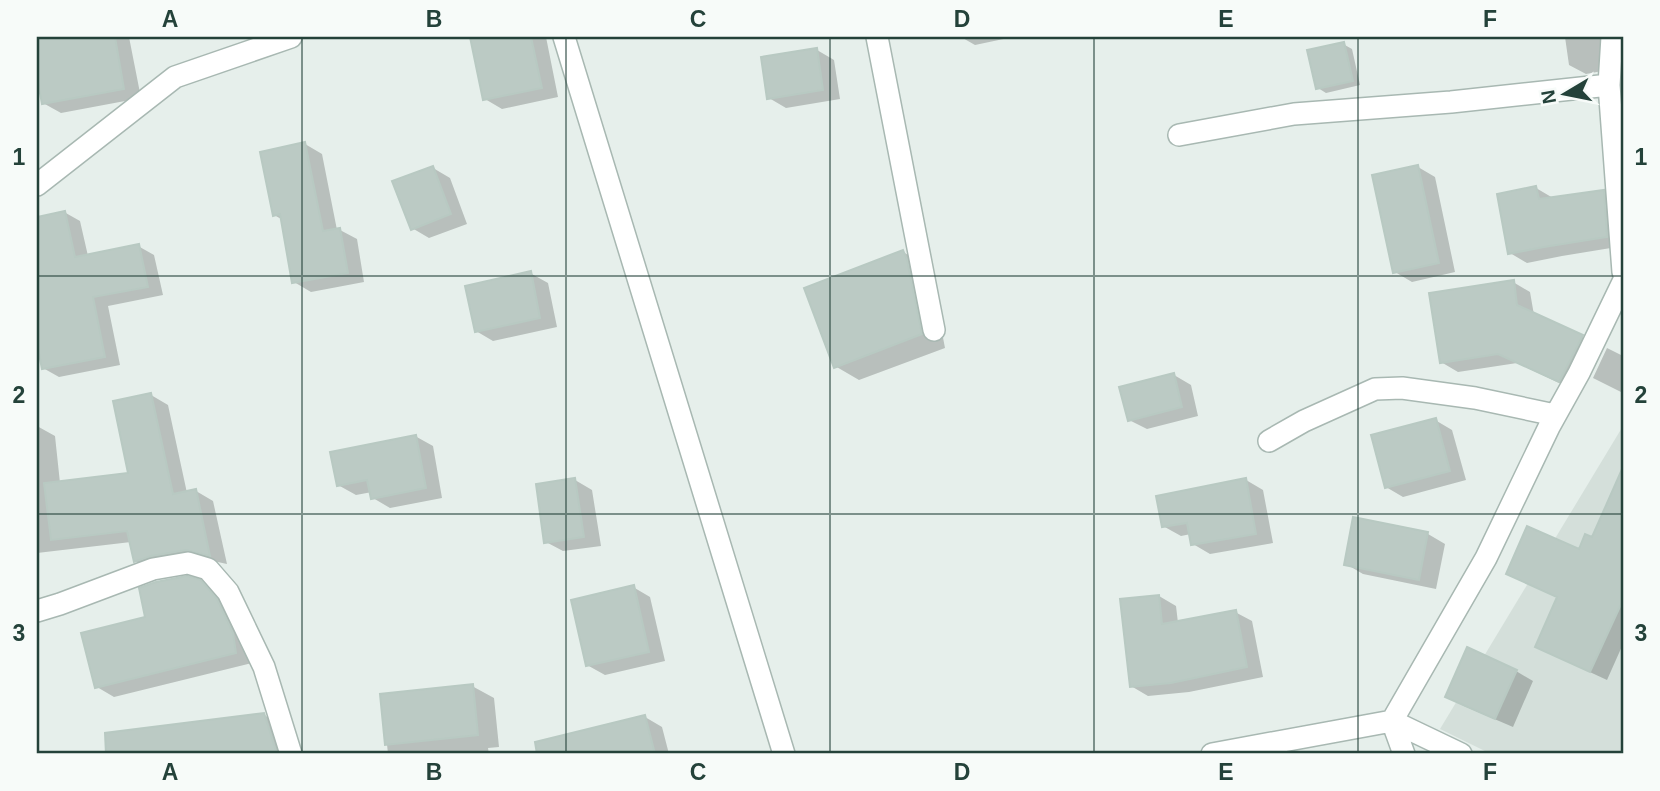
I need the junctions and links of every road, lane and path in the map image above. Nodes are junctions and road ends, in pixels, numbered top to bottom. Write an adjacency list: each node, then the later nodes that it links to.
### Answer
1 (291, 37): 7 (street)
2 (564, 37): 16 (street)
3 (877, 37): 10 (street)
4 (1612, 37): 5 (street)
5 (1609, 85): 6 (street); 8 (street)
6 (1179, 135)
7 (37, 186)
8 (1623, 272)
9 (1623, 282): 11 (street)
10 (934, 330)
11 (1555, 415): 12 (street); 14 (street)
12 (1269, 440)
13 (37, 611): 15 (street)
14 (1392, 721): 17 (street); 18 (street); 19 (street)
15 (291, 754)
16 (784, 754)
17 (1212, 754)
18 (1404, 754)
19 (1461, 754)

